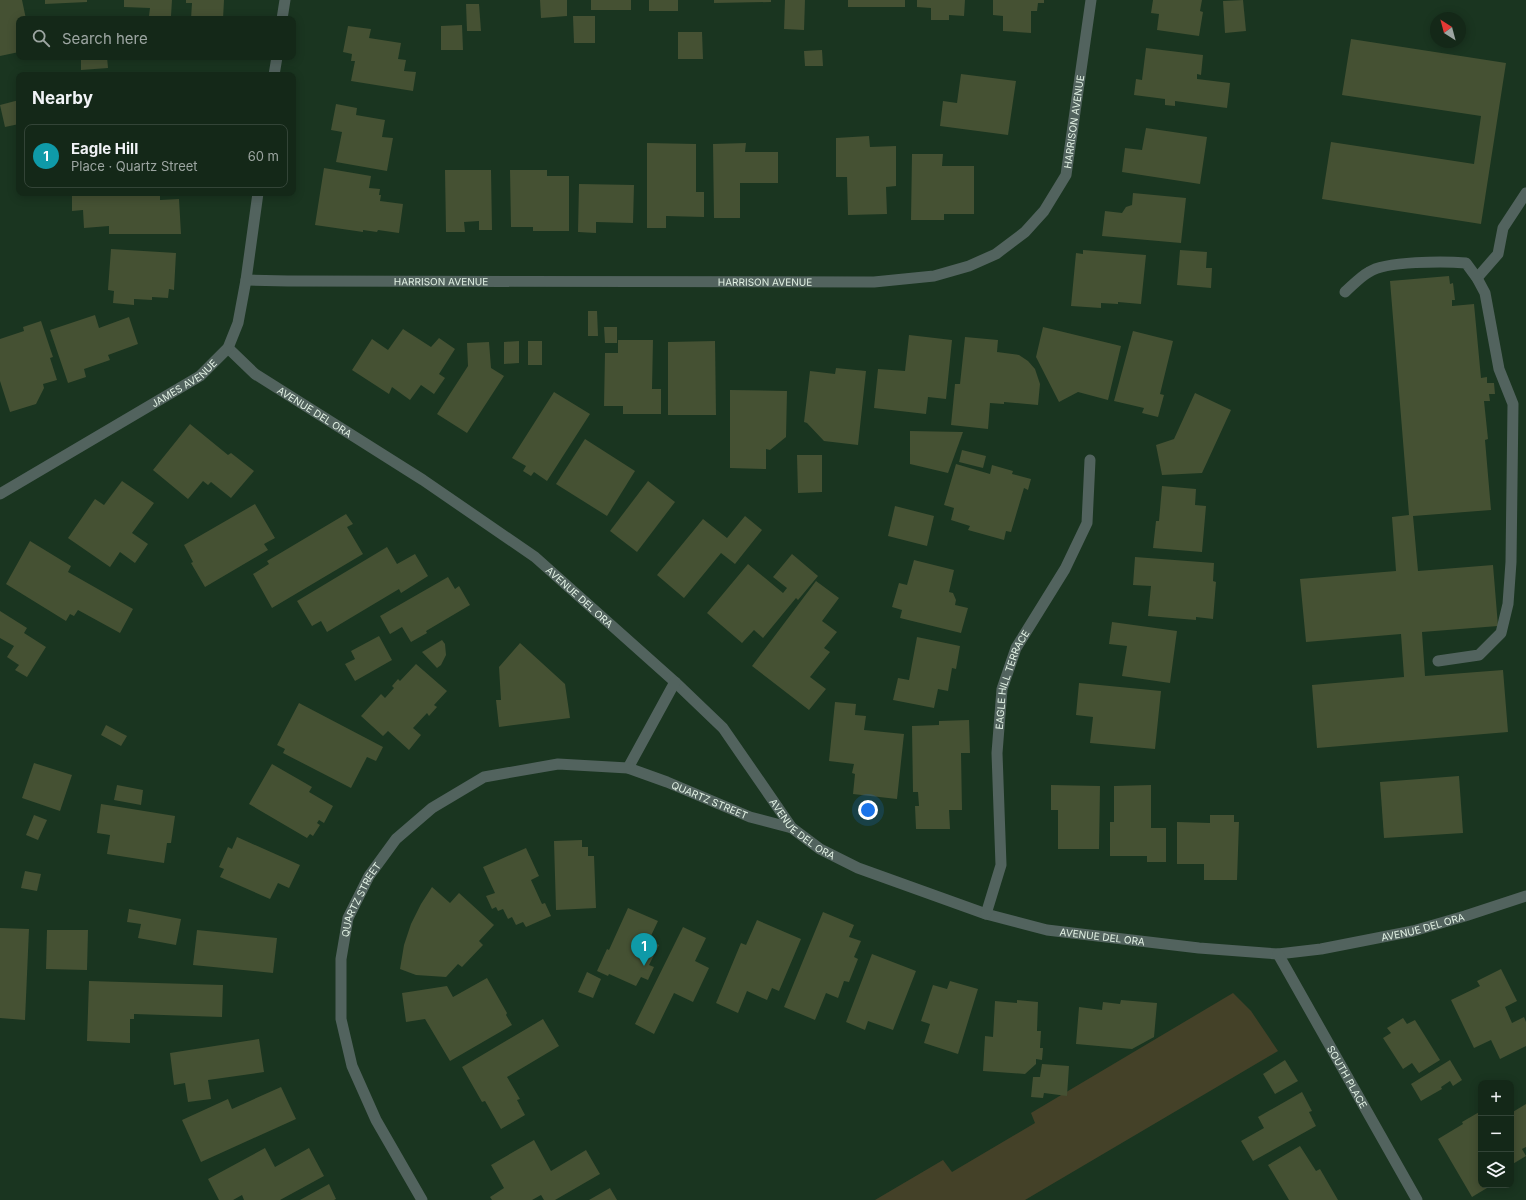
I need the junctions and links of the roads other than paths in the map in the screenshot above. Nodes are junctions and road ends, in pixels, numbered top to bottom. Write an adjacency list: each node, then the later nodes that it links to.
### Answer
1 (285, 0): 3 (street)
2 (1091, 0): 9 (street, HARRISON AVENUE)
3 (282, 16)
4 (276, 60): 5 (street)
5 (274, 72)
6 (1526, 193): 8 (street)
7 (258, 196): 9 (street, JAMES AVENUE)
8 (1477, 278): 10 (street); 14 (street)
9 (246, 280): 11 (street, JAMES AVENUE)
10 (1345, 292)
11 (228, 348): 13 (street, JAMES AVENUE); 15 (street, AVENUE DEL ORA)
12 (1090, 460): 19 (street, EAGLE HILL TERRACE)
13 (0, 494)
14 (1438, 661)
15 (676, 682): 16 (street); 17 (street, AVENUE DEL ORA)
16 (628, 768): 17 (street, QUARTZ STREET); 21 (street, QUARTZ STREET)
17 (792, 828): 19 (street, AVENUE DEL ORA)
18 (1526, 896): 20 (street, AVENUE DEL ORA)
19 (986, 914): 20 (street, AVENUE DEL ORA)
20 (1278, 954): 22 (street, SOUTH PLACE)
21 (422, 1200)
22 (1417, 1200)

